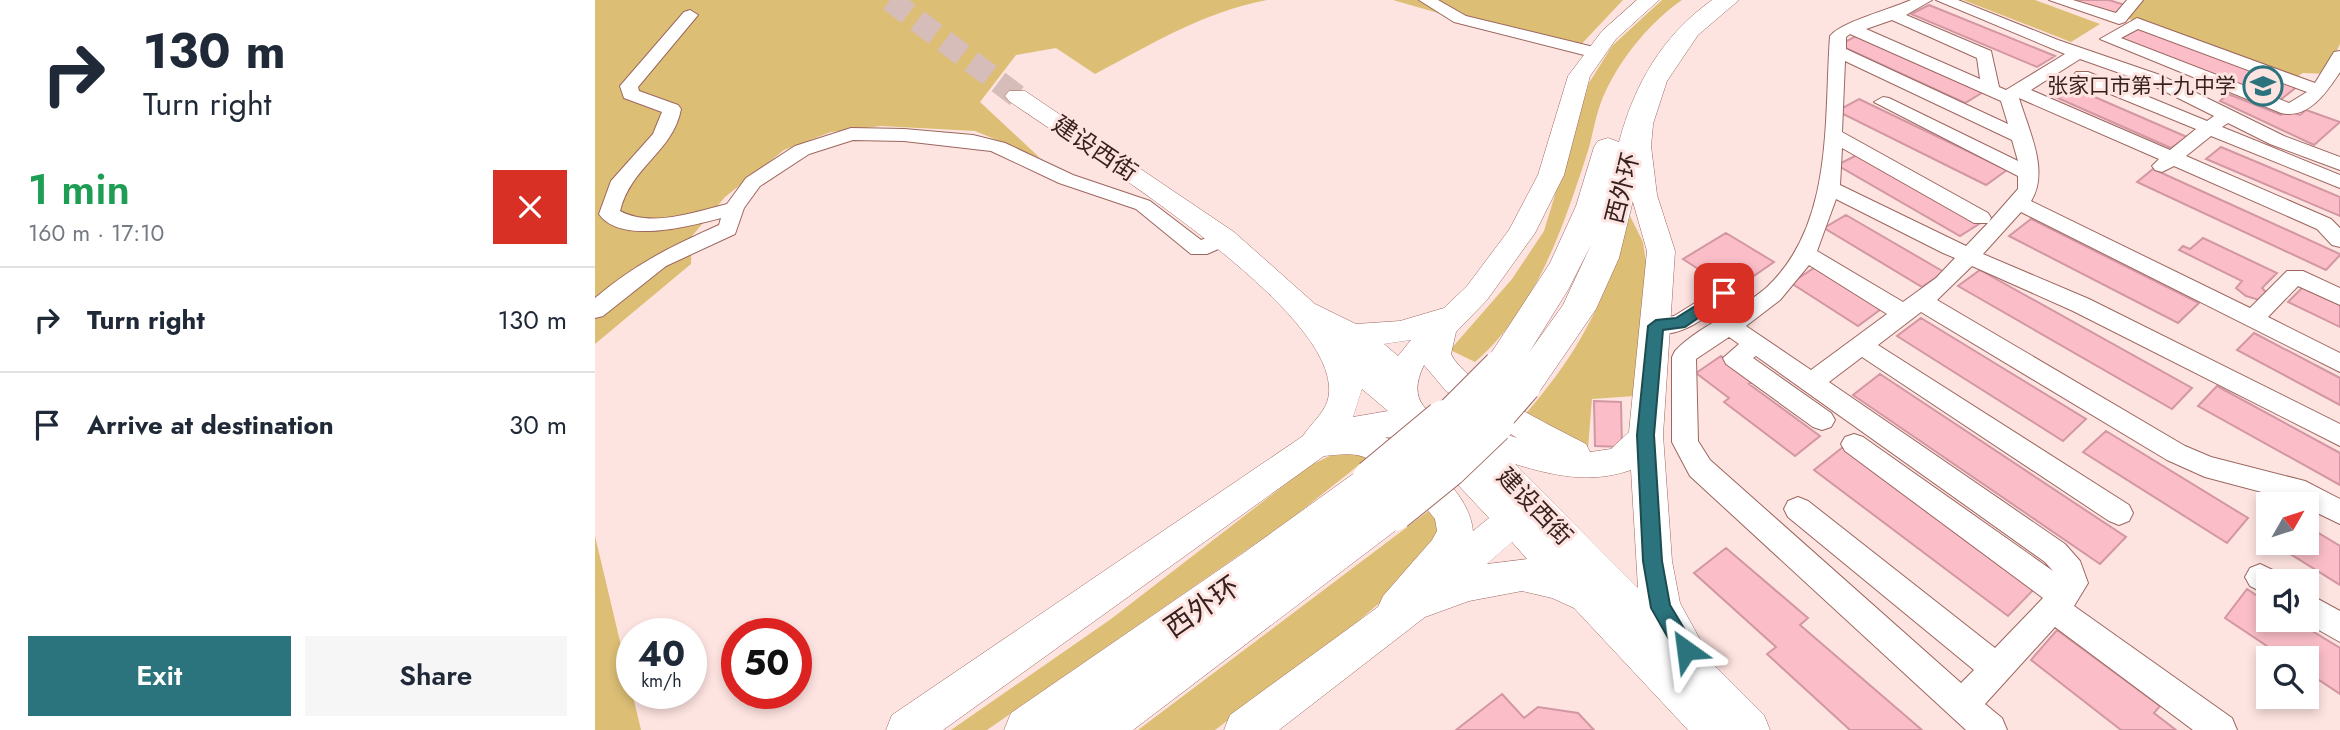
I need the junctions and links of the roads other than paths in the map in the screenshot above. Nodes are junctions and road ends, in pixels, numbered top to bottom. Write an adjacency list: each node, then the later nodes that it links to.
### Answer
1 (1427, 0): 14 (street)
2 (1649, 0): 14 (main road)
3 (1702, 0): 54 (highway, 西外环)
4 (1727, 0): 24 (highway, 西外环)
5 (1923, 0): 10 (street); 12 (street)
6 (1944, 0): 15 (street)
7 (2057, 0): 8 (street)
8 (2135, 0)
9 (690, 15): 35 (street)
10 (1893, 15): 11 (street); 21 (street)
11 (1851, 28): 13 (street); 21 (street)
12 (2043, 49)
13 (1837, 51): 27 (street); 28 (street)
14 (1596, 53): 47 (main road)
15 (2078, 53): 19 (street); 21 (street)
16 (2340, 56): 20 (street)
17 (2191, 72): 19 (street); 20 (street); 20 (street)
18 (2082, 76): 26 (street)
19 (2171, 87): 25 (street)
20 (2318, 90)
21 (2005, 93): 28 (street); 29 (street)
22 (1017, 96): 37 (main road, 建设西街)
23 (1882, 102): 31 (street)
24 (1644, 104): 48 (main road); 54 (highway, 西外环)
25 (2227, 114): 26 (street); 30 (street)
26 (2209, 128): 29 (street); 32 (street)
27 (1833, 135): 33 (street); 36 (street)
28 (2019, 136): 31 (street)
29 (2172, 158): 38 (street); 39 (street)
30 (2340, 164)
31 (2029, 174): 34 (street)
32 (2340, 182)
33 (1830, 188): 40 (street); 41 (street)
34 (2019, 202): 41 (street); 46 (street)
35 (734, 208): 37 (street); 45 (street)
36 (1981, 218)
37 (1224, 238): 50 (main road, 建设西街)
38 (2340, 240)
39 (2340, 250)
40 (1806, 254): 44 (street); 49 (street)
41 (1969, 256): 44 (street); 59 (street)
42 (1724, 293): 48 (street)
43 (2339, 296): 46 (street)
44 (1913, 308): 52 (street); 66 (street)
45 (595, 310)
46 (2253, 319): 53 (street)
47 (1452, 320): 50 (main road); 56 (main road); 63 (main road)
48 (1656, 326): 58 (main road)
49 (1730, 326): 51 (street); 77 (street)
50 (1339, 338): 56 (main road, 建设西街); 61 (main road)
51 (1756, 344): 55 (street); 57 (street)
52 (1862, 346): 55 (street); 67 (street)
53 (2340, 363)
54 (1512, 376): 64 (highway, bridge)
55 (1811, 383): 70 (street)
56 (1422, 413): 61 (main road); 62 (main road); 63 (main road); 68 (main road, 建设西街)
57 (1822, 420)
58 (1646, 435): 63 (main road); 76 (main road)
59 (2340, 436)
60 (1854, 444): 70 (street)
61 (1313, 447): 74 (main road); 78 (main road)
62 (1498, 466): 68 (main road); 76 (main road, 建设西街)
63 (1603, 466)
64 (1383, 495): 79 (highway, 西外环); 80 (highway, 西外环)
65 (1798, 509): 75 (street)
66 (2340, 512)
67 (2119, 513)
68 (1513, 520): 69 (main road, 建设西街); 71 (main road)
69 (1592, 600): 71 (main road); 82 (main road, 建设西街)
70 (2058, 602): 75 (street); 85 (street)
71 (1411, 605): 74 (main road)
72 (2319, 615): 73 (street)
73 (2340, 628)
74 (1374, 632): 81 (main road)
75 (1996, 668): 77 (street)
76 (1712, 692): 83 (main road, 建设西街)
77 (1962, 705): 84 (street)
78 (907, 730)
79 (1029, 730)
80 (1092, 730)
81 (1245, 730)
82 (1717, 730)
83 (1749, 730)
84 (1990, 730)
85 (2220, 730)

